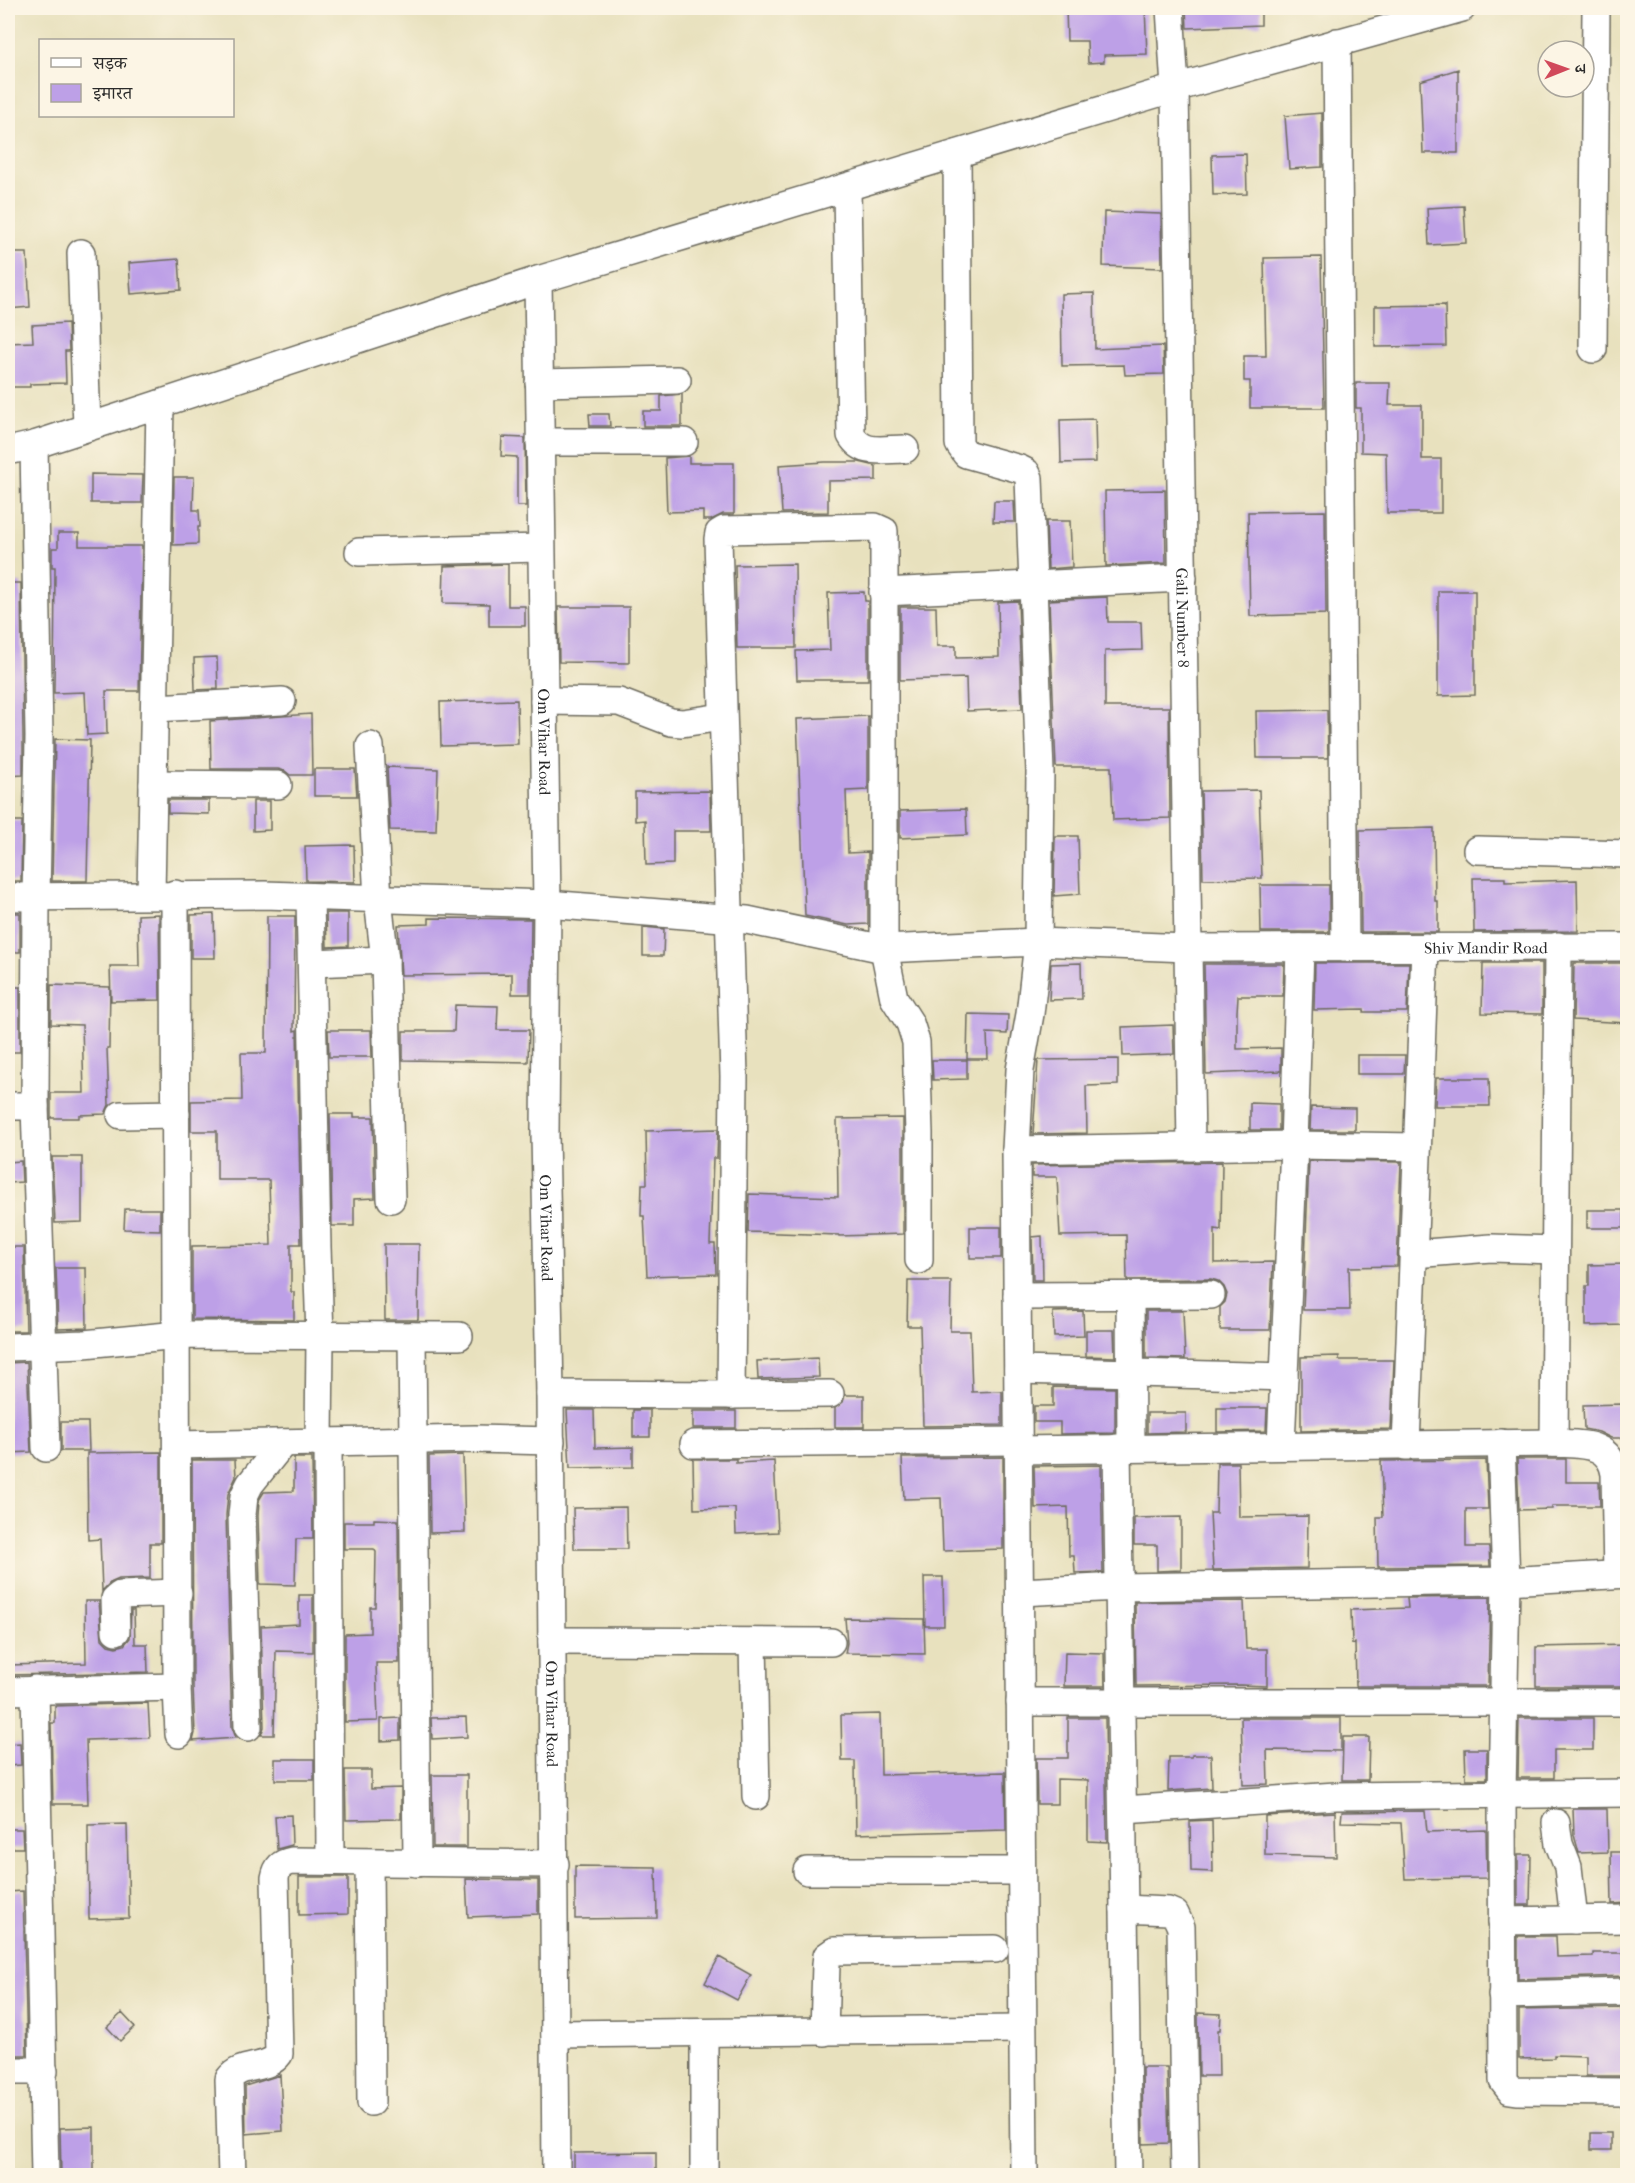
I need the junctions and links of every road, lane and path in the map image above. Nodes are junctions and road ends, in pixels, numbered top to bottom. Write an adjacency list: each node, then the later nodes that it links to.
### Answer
1 (1170, 8): 5 (street, Gali Number 8)
2 (1462, 8): 4 (street)
3 (1596, 8): 10 (street)
4 (1337, 42): 5 (street); 47 (street)
5 (1174, 88): 6 (street); 22 (street, Gali Number 8)
6 (957, 154): 7 (street); 23 (street)
7 (847, 189): 9 (street); 18 (street)
8 (81, 253): 14 (street)
9 (538, 280): 12 (street, Om Vihar Road); 13 (street)
10 (1593, 349)
11 (677, 380): 12 (street)
12 (539, 383): 15 (street, Om Vihar Road)
13 (160, 404): 14 (street); 27 (street)
14 (87, 427): 17 (street)
15 (540, 442): 16 (street); 20 (street, Om Vihar Road)
16 (684, 442)
17 (34, 445): 19 (street); 37 (street)
18 (905, 448)
19 (8, 451)
20 (541, 548): 21 (street); 26 (street, Om Vihar Road)
21 (359, 552)
22 (1183, 578): 23 (street); 45 (street, Gali Number 8)
23 (1034, 585): 24 (street); 41 (street)
24 (883, 592): 28 (street); 48 (street)
25 (282, 701): 27 (street)
26 (544, 701): 28 (street); 39 (street, Om Vihar Road)
27 (155, 708): 30 (street)
28 (722, 717): 40 (street)
29 (370, 746): 38 (street)
30 (153, 784): 31 (street); 34 (street)
31 (278, 784)
32 (1477, 850): 33 (street)
33 (1628, 854)
34 (163, 895): 36 (street, Shiv Mandir Road); 37 (street, Shiv Mandir Road); 53 (street)
35 (8, 897): 37 (street, Shiv Mandir Road)
36 (310, 897): 38 (street, Shiv Mandir Road); 50 (street)
37 (36, 898): 52 (street)
38 (378, 900): 39 (street, Shiv Mandir Road); 49 (street)
39 (547, 904): 40 (street, Shiv Mandir Road); 75 (street, Om Vihar Road)
40 (729, 918): 48 (street, Shiv Mandir Road); 77 (street)
41 (1038, 942): 45 (street, Shiv Mandir Road); 48 (street, Shiv Mandir Road); 58 (street)
42 (1425, 946): 43 (street, Shiv Mandir Road); 47 (street, Shiv Mandir Road); 57 (street)
43 (1558, 946): 44 (street, Shiv Mandir Road); 60 (street)
44 (1628, 947)
45 (1187, 948): 46 (street, Shiv Mandir Road); 56 (street, Gali Number 8)
46 (1300, 948): 47 (street, Shiv Mandir Road); 55 (street)
47 (1345, 948)
48 (884, 949): 62 (street)
49 (385, 960): 50 (street); 59 (street)
50 (312, 963): 67 (street)
51 (8, 1106): 52 (street)
52 (35, 1106): 70 (street)
53 (176, 1114): 54 (street); 66 (street)
54 (121, 1115)
55 (1294, 1145): 56 (street); 57 (street); 74 (street)
56 (1191, 1147): 58 (street)
57 (1417, 1147): 61 (street)
58 (1016, 1150): 64 (street)
59 (391, 1199)
60 (1554, 1250): 61 (street); 83 (street)
61 (1413, 1254): 88 (street)
62 (919, 1260)
63 (1211, 1295): 65 (street)
64 (1017, 1296): 65 (street); 72 (street)
65 (1130, 1296): 73 (street)
66 (177, 1335): 67 (street); 70 (street); 85 (street)
67 (321, 1336): 68 (street); 81 (street)
68 (412, 1336): 69 (street); 78 (street)
69 (459, 1336)
70 (42, 1346): 71 (street); 89 (street)
71 (8, 1347)
72 (1018, 1370): 73 (street); 86 (street)
73 (1130, 1373): 74 (street); 90 (street)
74 (1284, 1377): 87 (street)
75 (550, 1394): 77 (street); 79 (street, Om Vihar Road)
76 (830, 1394): 77 (street)
77 (731, 1395)
78 (413, 1441): 79 (street); 81 (street); 116 (street)
79 (551, 1441): 97 (street, Om Vihar Road)
80 (284, 1443): 81 (street); 85 (street); 107 (street)
81 (323, 1443): 114 (street)
82 (1501, 1443): 83 (street); 88 (street); 92 (street)
83 (1554, 1443): 91 (street)
84 (694, 1444): 86 (street)
85 (177, 1445): 95 (street)
86 (1018, 1445): 90 (street); 94 (street)
87 (1281, 1445): 88 (street); 90 (street)
88 (1406, 1446)
89 (46, 1448)
90 (1124, 1448): 93 (street)
91 (1622, 1574): 92 (street)
92 (1506, 1581): 93 (street); 103 (street)
93 (1119, 1587): 94 (street); 106 (street)
94 (1020, 1592): 104 (street)
95 (178, 1593): 96 (street); 100 (street)
96 (116, 1631)
97 (552, 1641): 98 (street); 117 (street, Om Vihar Road)
98 (753, 1642): 99 (street); 111 (street)
99 (831, 1642)
100 (177, 1687): 101 (street); 108 (street)
101 (35, 1689): 102 (street); 132 (street)
102 (8, 1691)
103 (1503, 1701): 105 (street); 106 (street); 110 (street)
104 (1020, 1702): 106 (street); 119 (street)
105 (1628, 1702)
106 (1121, 1703): 112 (street)
107 (248, 1727)
108 (179, 1734)
109 (1628, 1793): 110 (street)
110 (1502, 1794): 112 (street); 123 (street)
111 (756, 1796)
112 (1123, 1810): 120 (street)
113 (1556, 1823): 122 (street)
114 (330, 1861): 115 (street); 136 (street)
115 (369, 1863): 116 (street); 134 (street)
116 (417, 1863): 117 (street)
117 (555, 1864): 130 (street, Om Vihar Road)
118 (807, 1871): 119 (street)
119 (1021, 1871): 127 (street)
120 (1124, 1909): 140 (street); 141 (street)
121 (1628, 1919): 122 (street)
122 (1574, 1920): 123 (street)
123 (1502, 1921): 126 (street)
124 (995, 1949): 128 (street)
125 (1628, 1992): 126 (street)
126 (1502, 1995): 133 (street)
127 (1022, 2029): 128 (street); 139 (street)
128 (824, 2032): 129 (street)
129 (704, 2033): 130 (street); 138 (street)
130 (555, 2034): 137 (street, Om Vihar Road)
131 (8, 2070): 132 (street)
132 (44, 2071): 135 (street)
133 (1628, 2092)
134 (371, 2102)
135 (45, 2175)
136 (232, 2175)
137 (556, 2175)
138 (704, 2175)
139 (1023, 2175)
140 (1128, 2175)
141 (1185, 2175)

